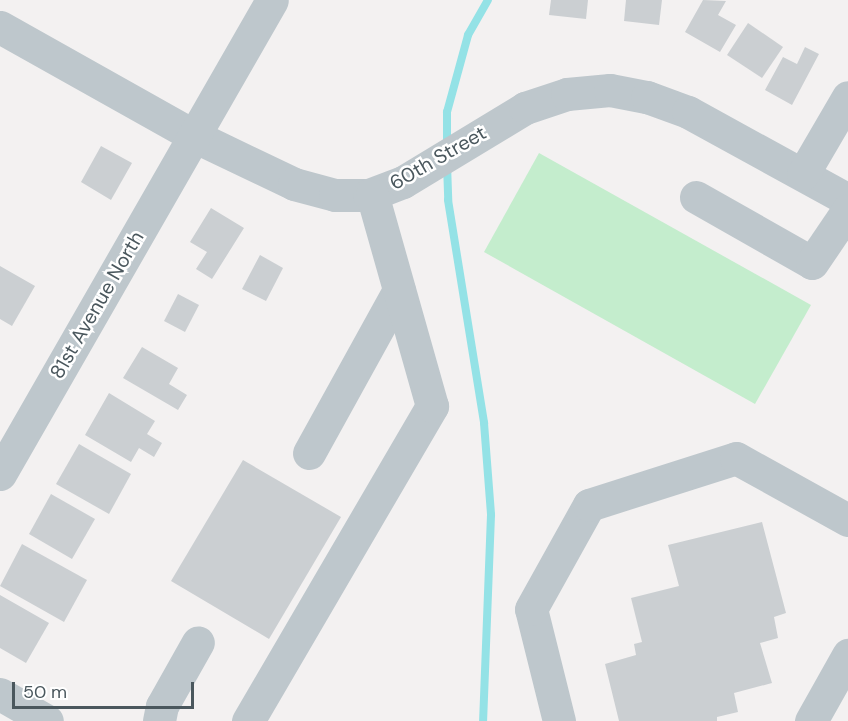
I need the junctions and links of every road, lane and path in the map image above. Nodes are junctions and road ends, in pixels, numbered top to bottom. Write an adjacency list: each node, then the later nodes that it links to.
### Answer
1 (272, 0): 4 (street, 81st Avenue North)
2 (0, 27): 4 (street, 60th Street)
3 (848, 97): 5 (street)
4 (194, 136): 6 (street, 60th Street); 12 (street, 81st Avenue North)
5 (803, 174): 6 (street, 60th Street); 8 (street, 60th Street)
6 (372, 194): 10 (street)
7 (696, 196): 9 (street)
8 (848, 200)
9 (848, 210)
10 (399, 290): 11 (street); 19 (street)
11 (309, 453)
12 (0, 474)
13 (848, 520): 20 (street)
14 (198, 642): 18 (street)
15 (848, 655): 21 (street)
16 (0, 694): 17 (street)
17 (47, 721)
18 (159, 721)
19 (248, 721)
20 (559, 721)
21 (811, 721)

